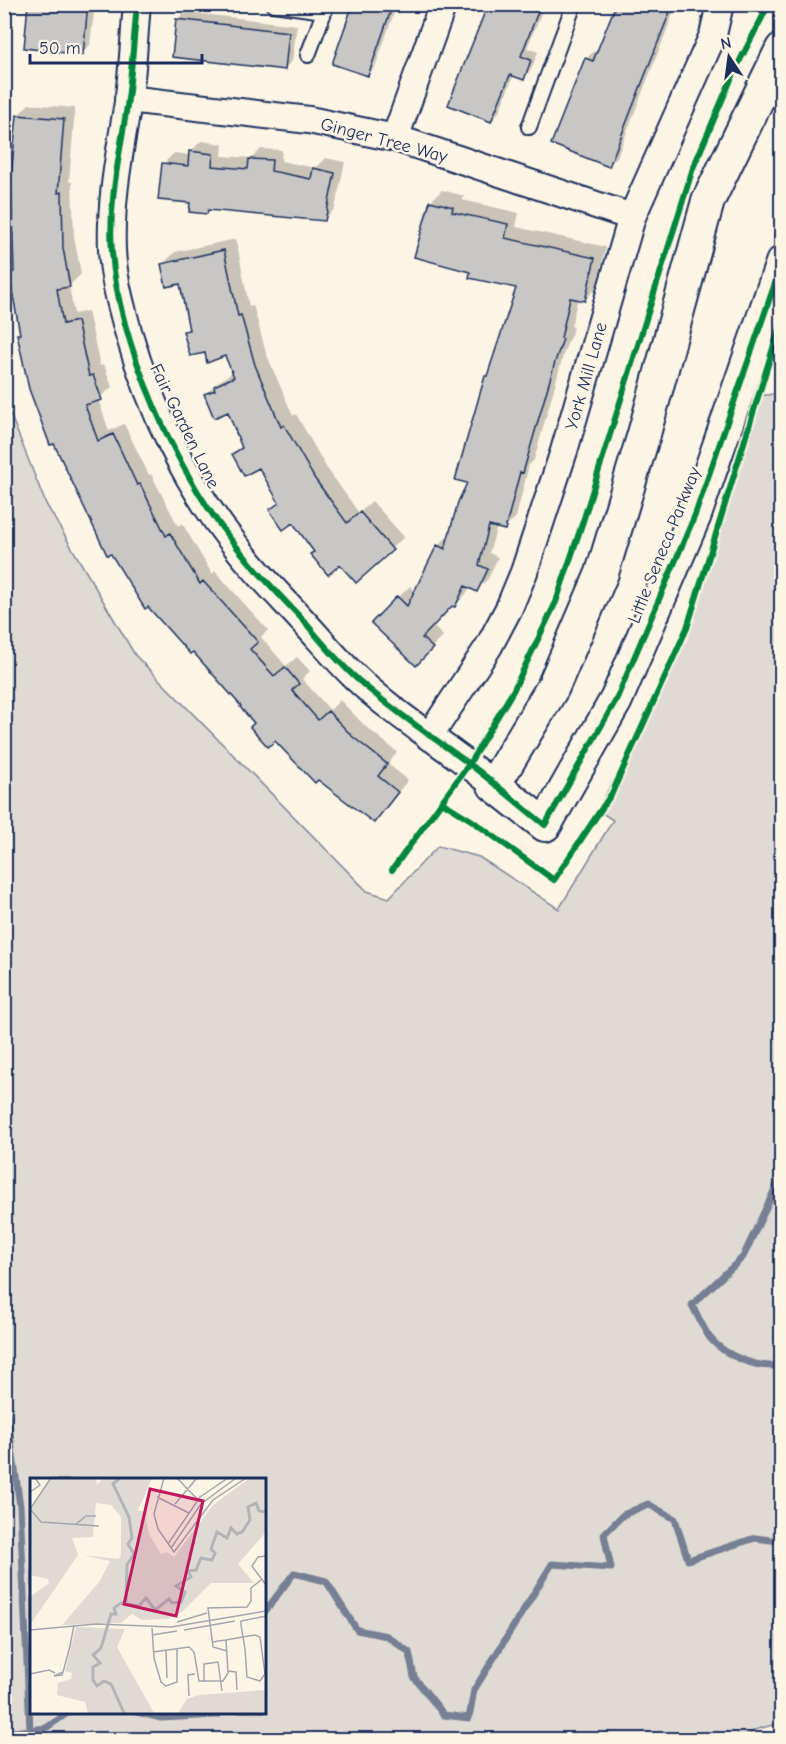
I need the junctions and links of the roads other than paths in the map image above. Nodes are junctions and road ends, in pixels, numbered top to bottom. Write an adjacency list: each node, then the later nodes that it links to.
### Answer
1 (137, 4): 9 (street, Fair Garden Lane)
2 (273, 4): 6 (lane)
3 (443, 4): 11 (street)
4 (574, 4): 10 (lane)
5 (719, 5): 12 (street, York Mill Lane)
6 (326, 8): 8 (lane)
7 (782, 49): 15 (street)
8 (308, 54)
9 (128, 99): 11 (street, Ginger Tree Way); 14 (street, Fair Garden Lane)
10 (529, 127)
11 (395, 138): 12 (street, Ginger Tree Way)
12 (632, 217): 14 (street, York Mill Lane)
13 (782, 263): 16 (street, Little Seneca Parkway)
14 (429, 737): 15 (street, Fair Garden Lane)
15 (494, 785): 16 (street, Fair Garden Lane)
16 (545, 825)

